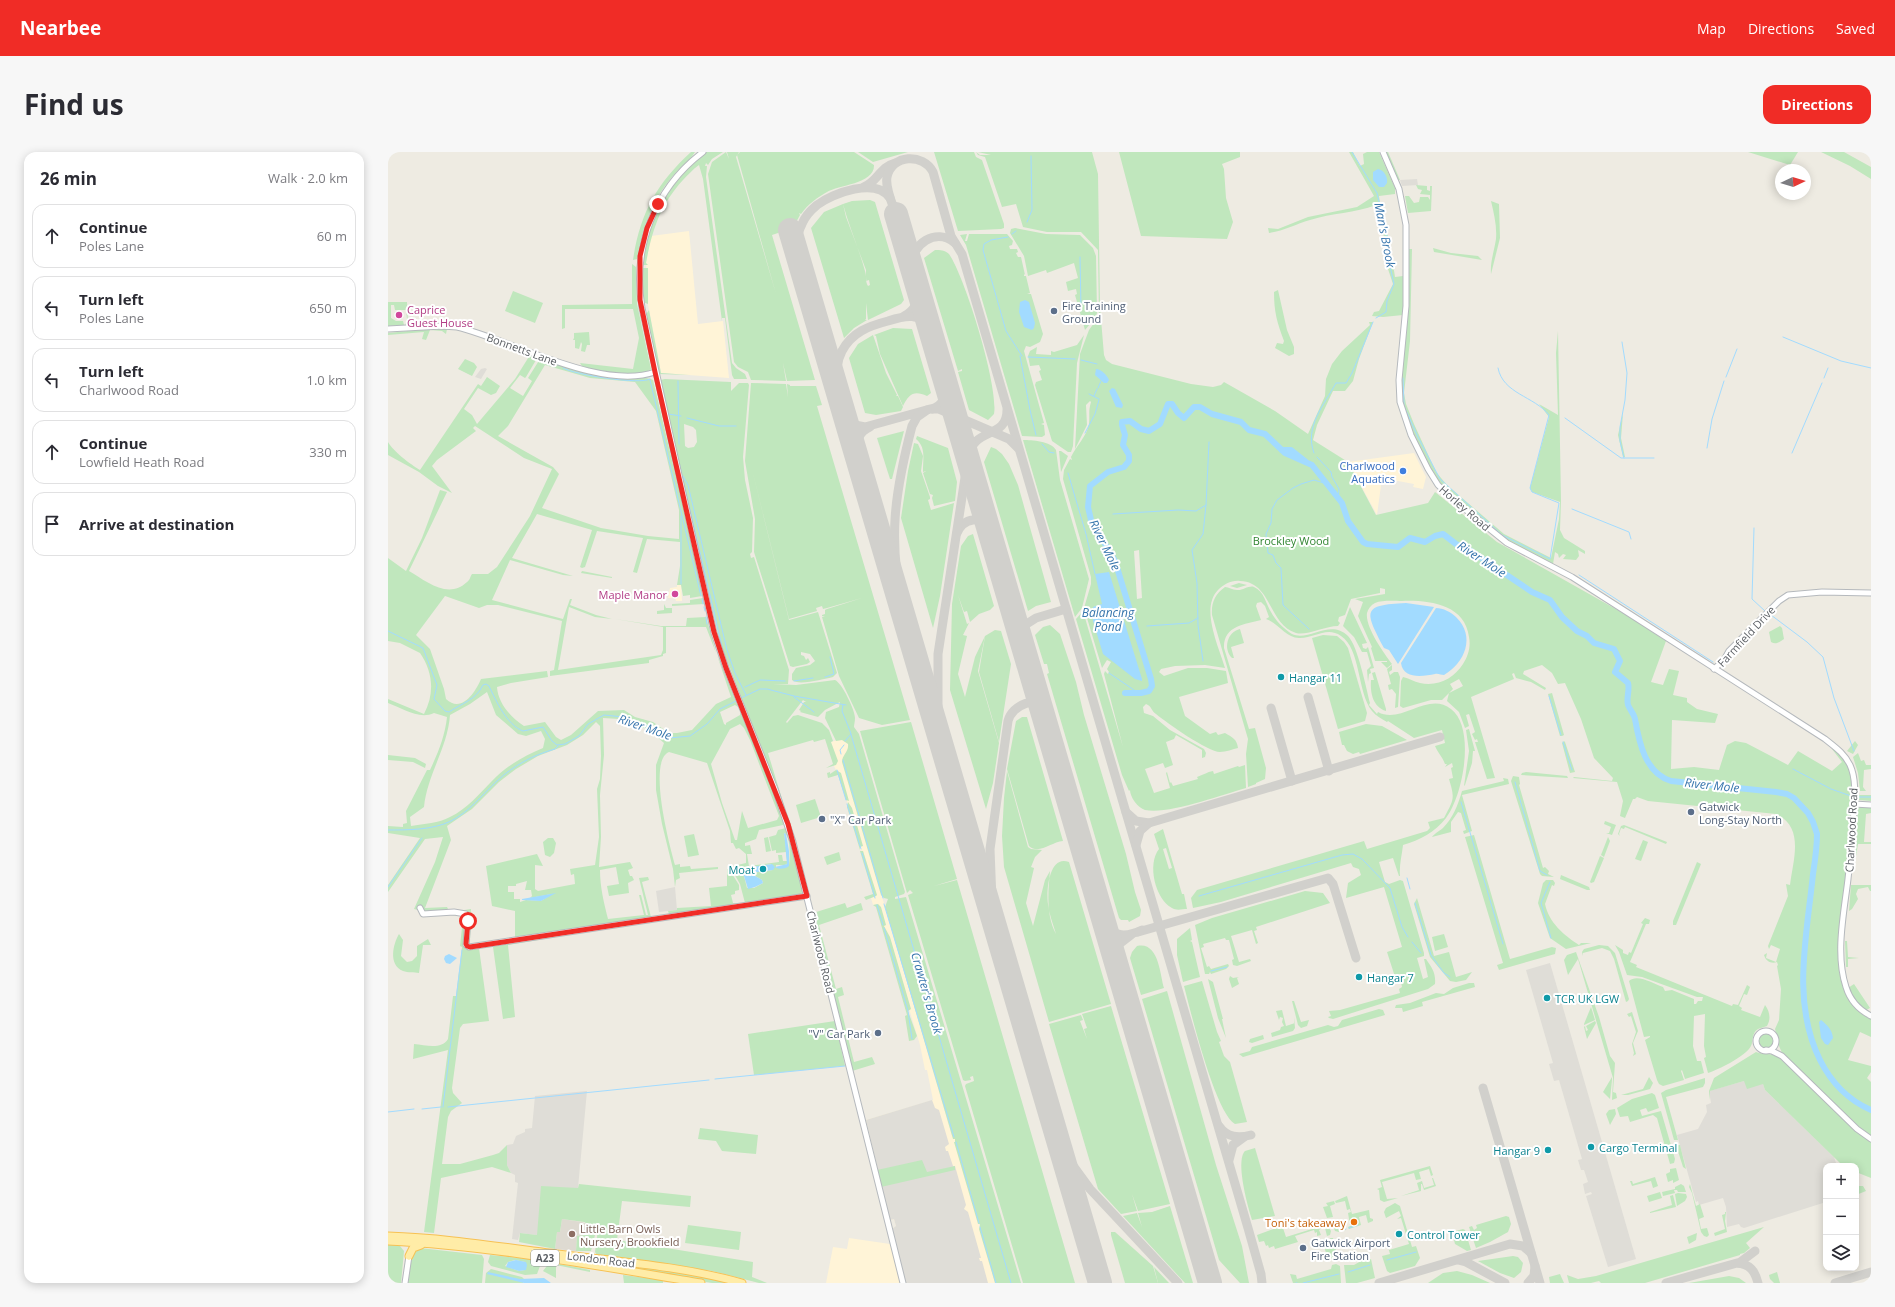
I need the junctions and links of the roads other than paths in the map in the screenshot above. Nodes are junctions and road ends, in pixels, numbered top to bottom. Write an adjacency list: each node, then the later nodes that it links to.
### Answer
1 (703, 152): 4 (street, Charlwood Road)
2 (1383, 152): 6 (street, Horley Road)
3 (388, 329): 4 (street, Bonnetts Lane)
4 (655, 372): 10 (street, Charlwood Road)
5 (1871, 593): 6 (street, Farmfield Drive)
6 (1714, 669): 7 (street, Horley Road)
7 (1744, 688): 8 (street, Charlwood Road)
8 (1854, 804): 9 (street); 12 (street, Charlwood Road)
9 (1871, 805)
10 (807, 896): 11 (street); 25 (street, Charlwood Road)
11 (420, 908)
12 (1871, 1016)
13 (1775, 1039): 14 (street); 14 (street); 15 (street)
14 (1766, 1050): 15 (street)
15 (1782, 1056): 16 (street)
16 (1871, 1138)
17 (388, 1236): 24 (main road, London Road / A23)
18 (388, 1241): 19 (main road, London Road / A23)
19 (400, 1242): 20 (main road, London Road / A23); 21 (main road)
20 (434, 1245): 21 (main road); 23 (main road, London Road / A23)
21 (409, 1256): 22 (street)
22 (405, 1283)
23 (701, 1283)
24 (742, 1283)
25 (903, 1283)

